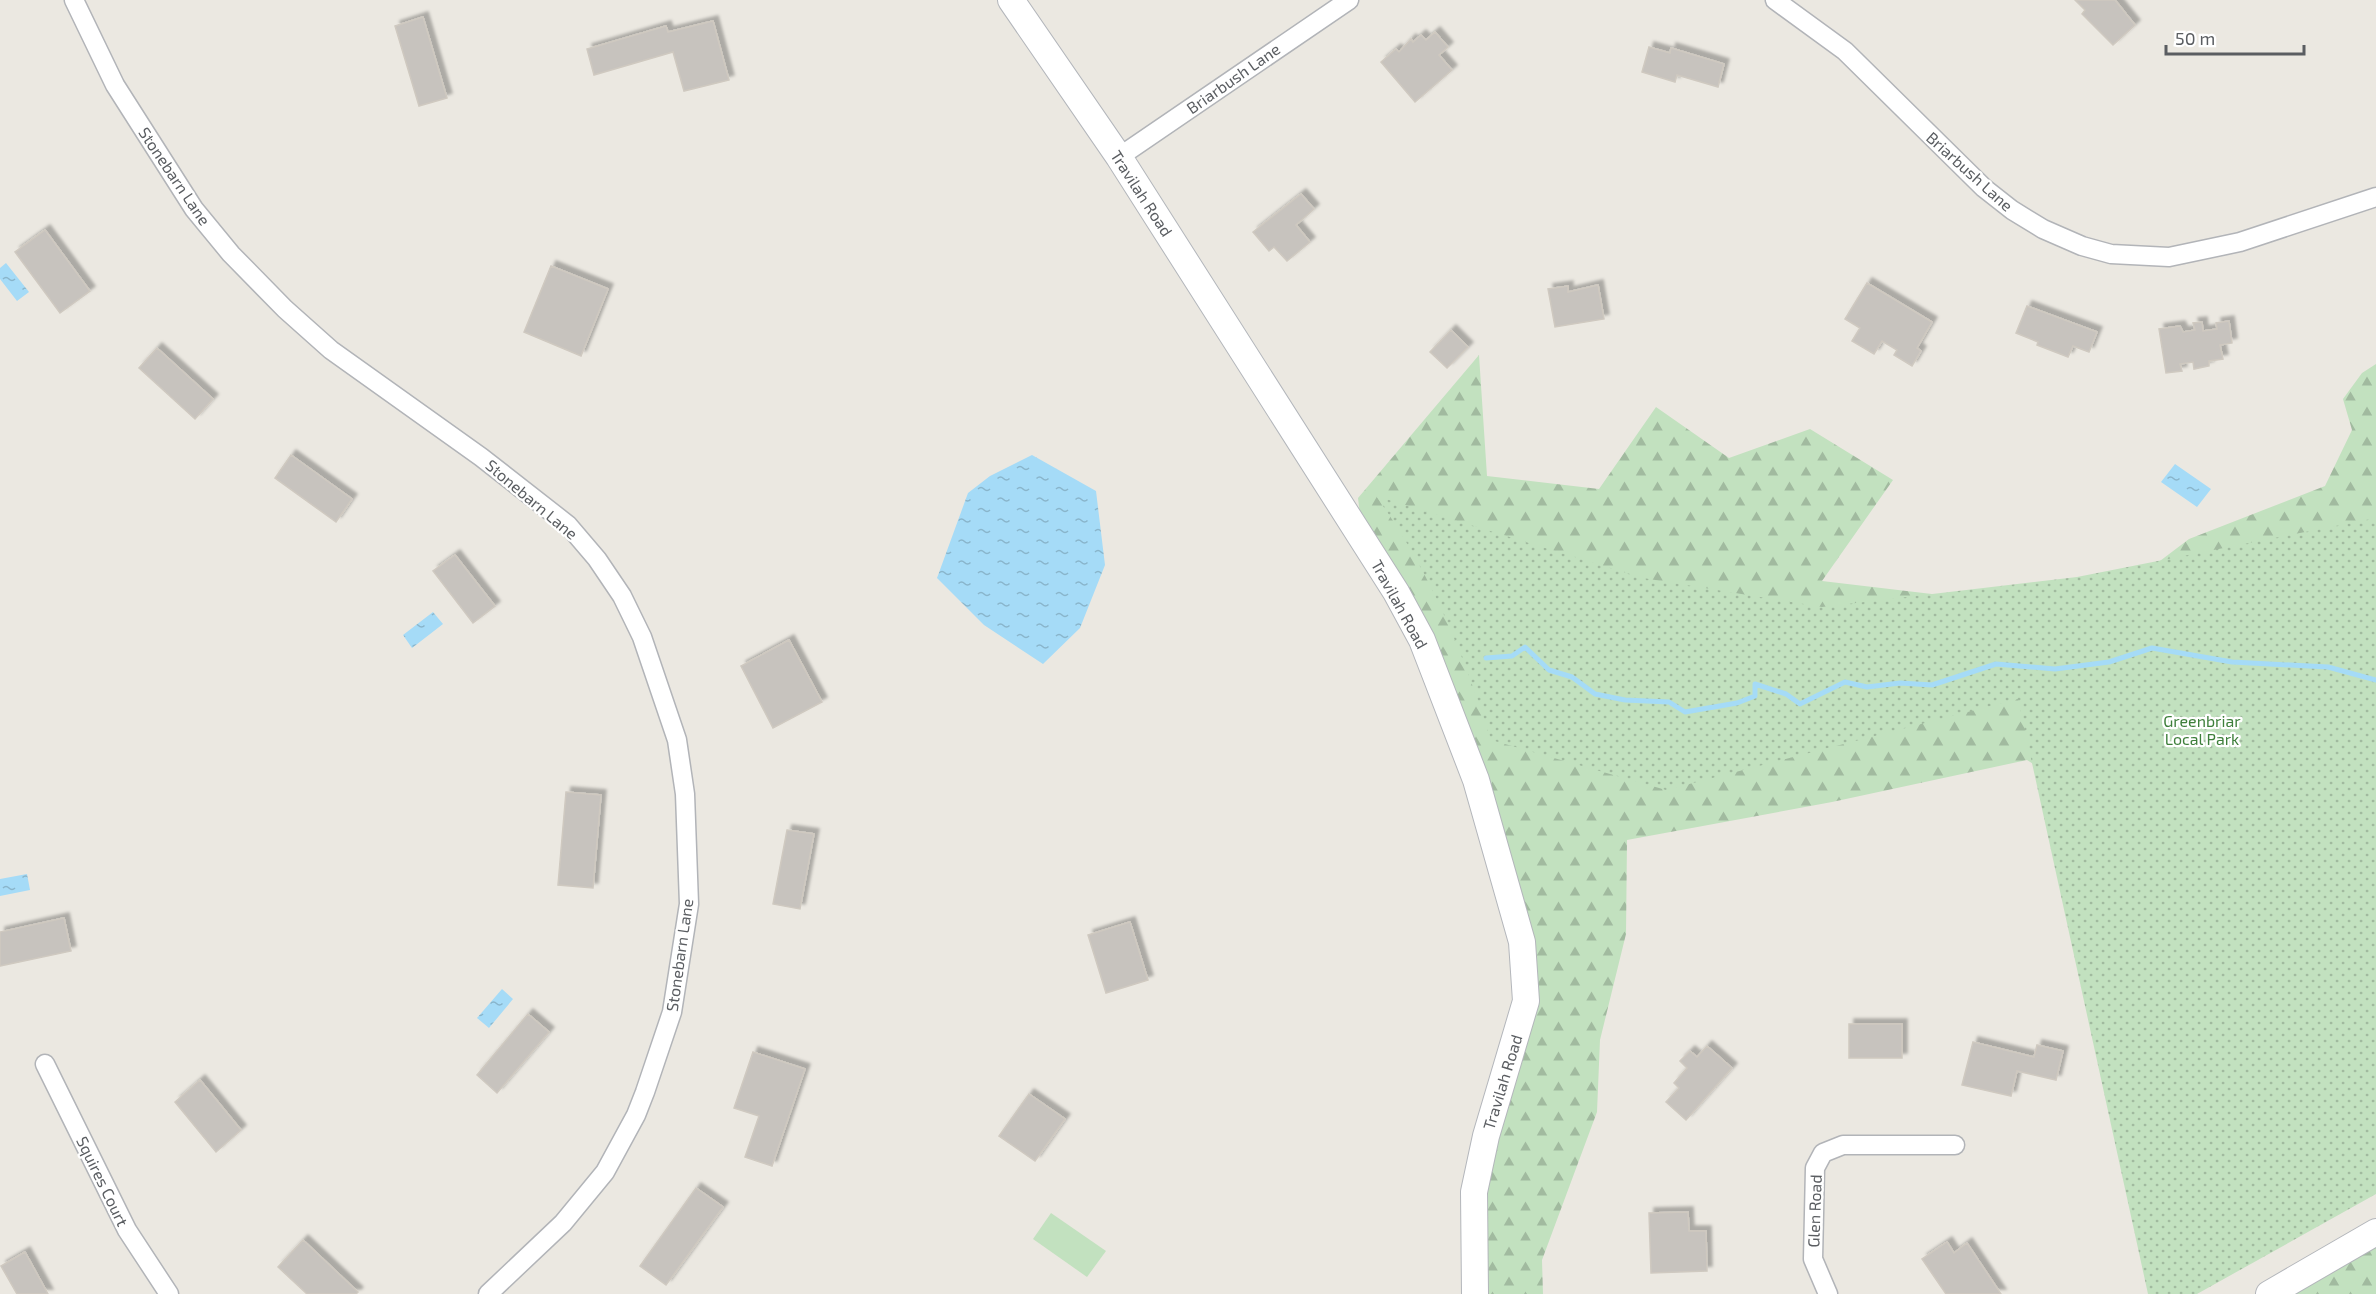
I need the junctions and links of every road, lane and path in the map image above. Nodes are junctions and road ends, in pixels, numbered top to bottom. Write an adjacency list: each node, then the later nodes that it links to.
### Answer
1 (74, 0): 11 (street, Stonebarn Lane)
2 (1011, 0): 5 (main road, Travilah Road)
3 (1349, 0): 5 (street, Briarbush Lane)
4 (1775, 0): 6 (street, Briarbush Lane)
5 (1119, 157): 12 (main road, Travilah Road)
6 (2376, 197)
7 (45, 1064): 10 (street, Squires Court)
8 (1956, 1145): 13 (street, Glen Road)
9 (2376, 1232): 14 (main road)
10 (169, 1294)
11 (488, 1294)
12 (1475, 1294)
13 (1828, 1294)
14 (2269, 1294)

